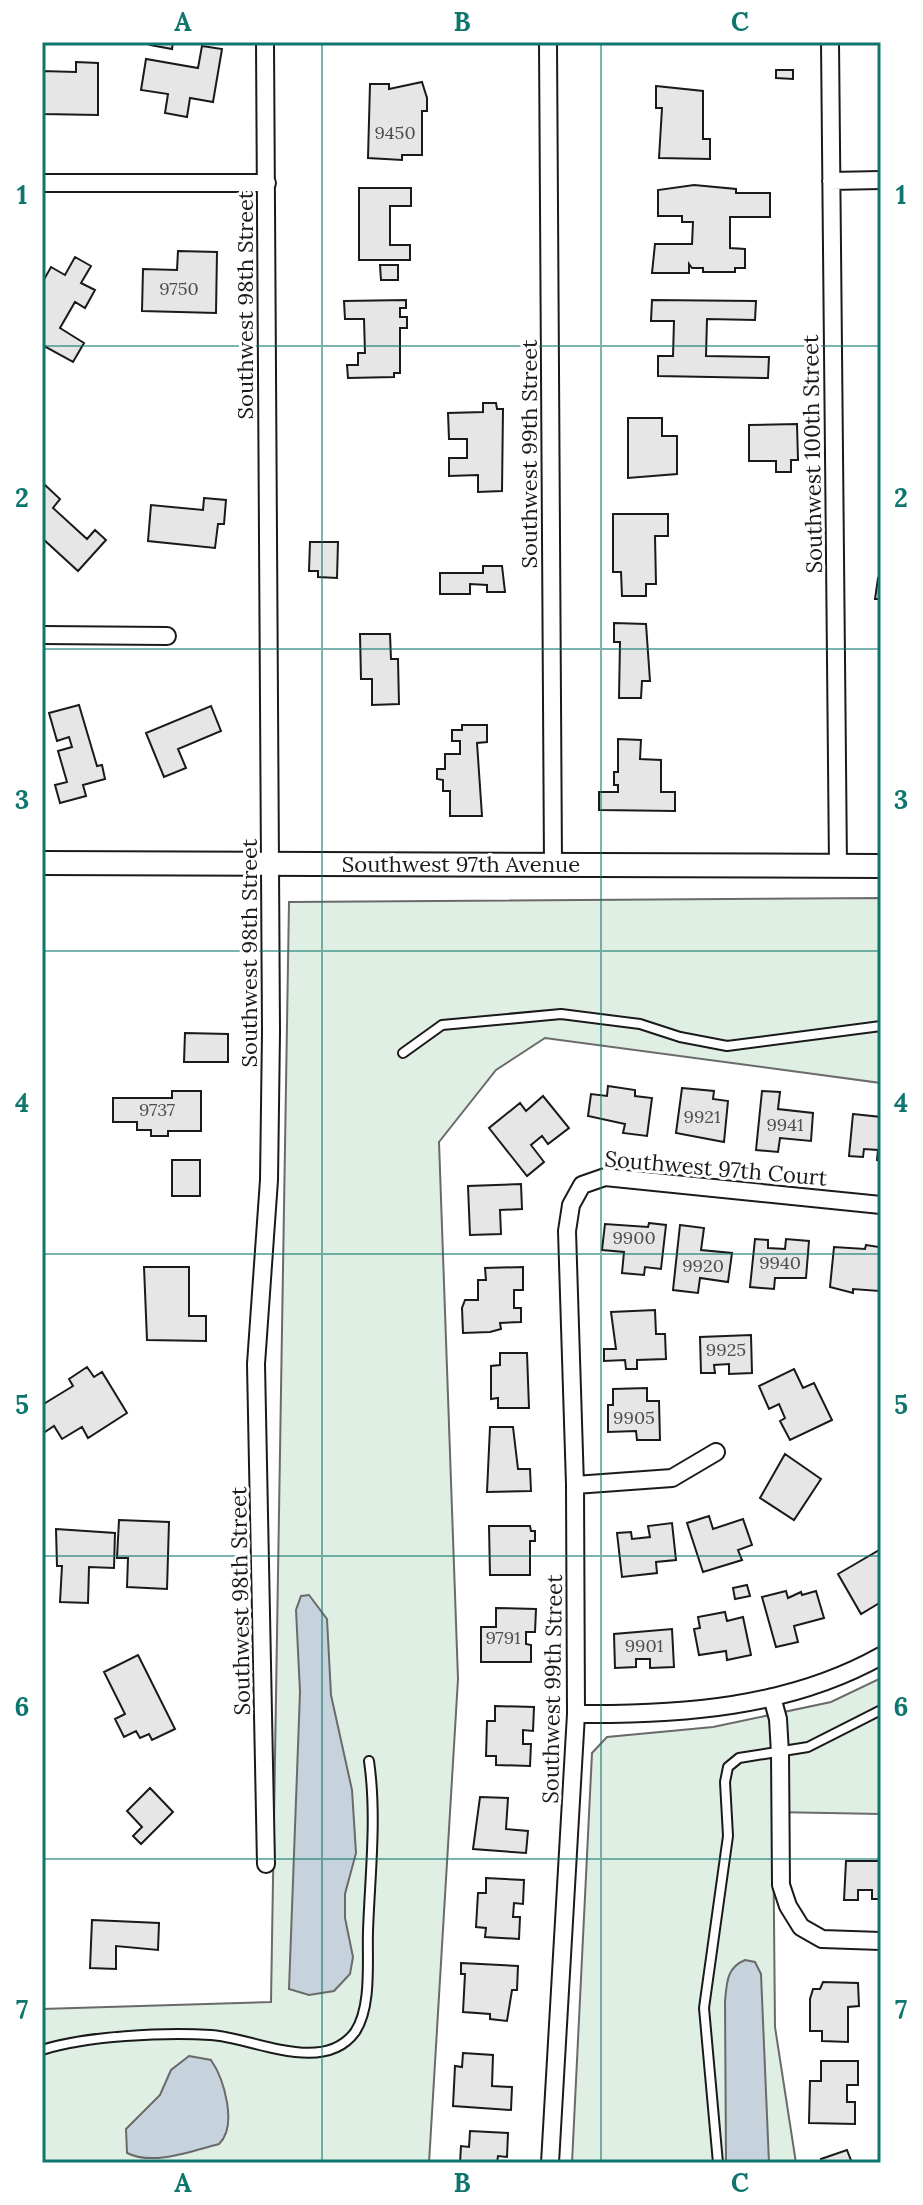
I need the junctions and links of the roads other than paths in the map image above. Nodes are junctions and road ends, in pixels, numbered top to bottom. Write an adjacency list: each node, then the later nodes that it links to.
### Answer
1 (265, 42): 7 (street, Southwest 98th Street)
2 (548, 42): 12 (street, Southwest 99th Street)
3 (830, 42): 5 (street, Southwest 100th Street)
4 (881, 180): 5 (street)
5 (831, 181): 13 (street, Southwest 100th Street)
6 (42, 183): 7 (street)
7 (267, 183): 11 (street, Southwest 98th Street)
8 (42, 635): 9 (street)
9 (167, 636)
10 (42, 863): 11 (street, Southwest 97th Avenue)
11 (270, 863): 12 (street, Southwest 97th Avenue); 27 (street, Southwest 98th Street)
12 (553, 865): 13 (street, Southwest 97th Avenue)
13 (838, 866): 14 (street, Southwest 97th Avenue)
14 (881, 866)
15 (881, 1026): 16 (lane)
16 (403, 1053)
17 (881, 1205): 18 (street, Southwest 97th Court)
18 (569, 1215): 20 (street, Southwest 99th Street)
19 (716, 1452): 20 (street)
20 (575, 1485): 24 (street, Southwest 99th Street)
21 (881, 1656): 22 (street)
22 (772, 1697): 24 (street); 25 (street)
23 (881, 1710): 25 (lane)
24 (576, 1714): 30 (street, Southwest 99th Street)
25 (780, 1753): 28 (street); 31 (lane)
26 (369, 1761): 29 (lane)
27 (266, 1864)
28 (881, 1941)
29 (42, 2050)
30 (550, 2163)
31 (718, 2163)

